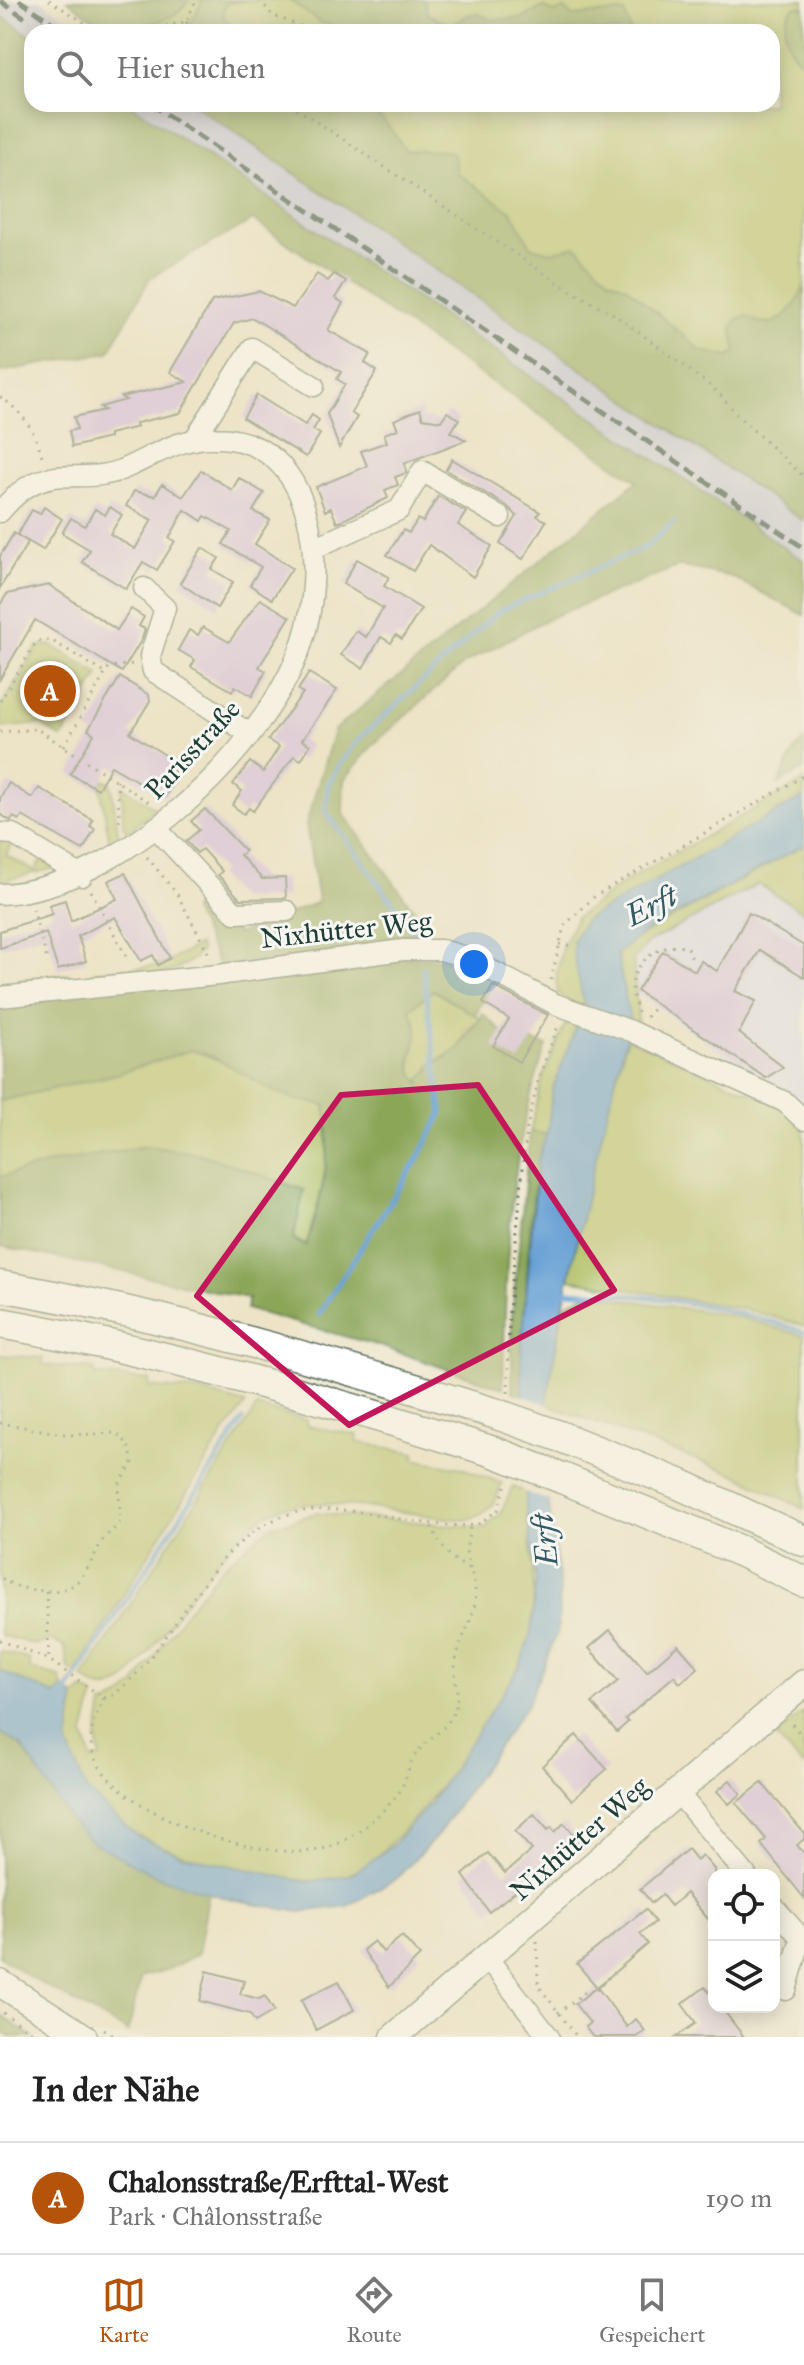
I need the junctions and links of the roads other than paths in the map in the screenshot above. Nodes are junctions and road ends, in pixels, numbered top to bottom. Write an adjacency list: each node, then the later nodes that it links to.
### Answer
1 (314, 386): 2 (street)
2 (194, 440): 3 (street, Parisstraße); 5 (street, Parisstraße)
3 (0, 512)
4 (500, 517): 5 (street)
5 (314, 548): 7 (street, Parisstraße)
6 (144, 588): 7 (street)
7 (250, 734): 8 (street, Parisstraße)
8 (163, 822): 10 (street, Parisstraße); 12 (street)
9 (0, 833): 10 (street)
10 (82, 876): 11 (street, Parisstraße)
11 (0, 894)
12 (287, 911)
13 (0, 997): 14 (street, Nixhütter Weg)
14 (804, 1120)
15 (0, 1286): 17 (highway, bridge)
16 (0, 1323): 18 (highway, bridge)
17 (804, 1541)
18 (804, 1582)
19 (804, 1683): 20 (main road, Nixhütter Weg)
20 (679, 1794): 21 (street); 24 (main road, Nixhütter Weg)
21 (741, 1869)
22 (780, 1913): 23 (street)
23 (803, 1937): 26 (street)
24 (488, 1959): 28 (main road, Nixhütter Weg); 29 (street)
25 (0, 1983): 27 (main road)
26 (786, 1990)
27 (84, 2037)
28 (394, 2037)
29 (549, 2037)

